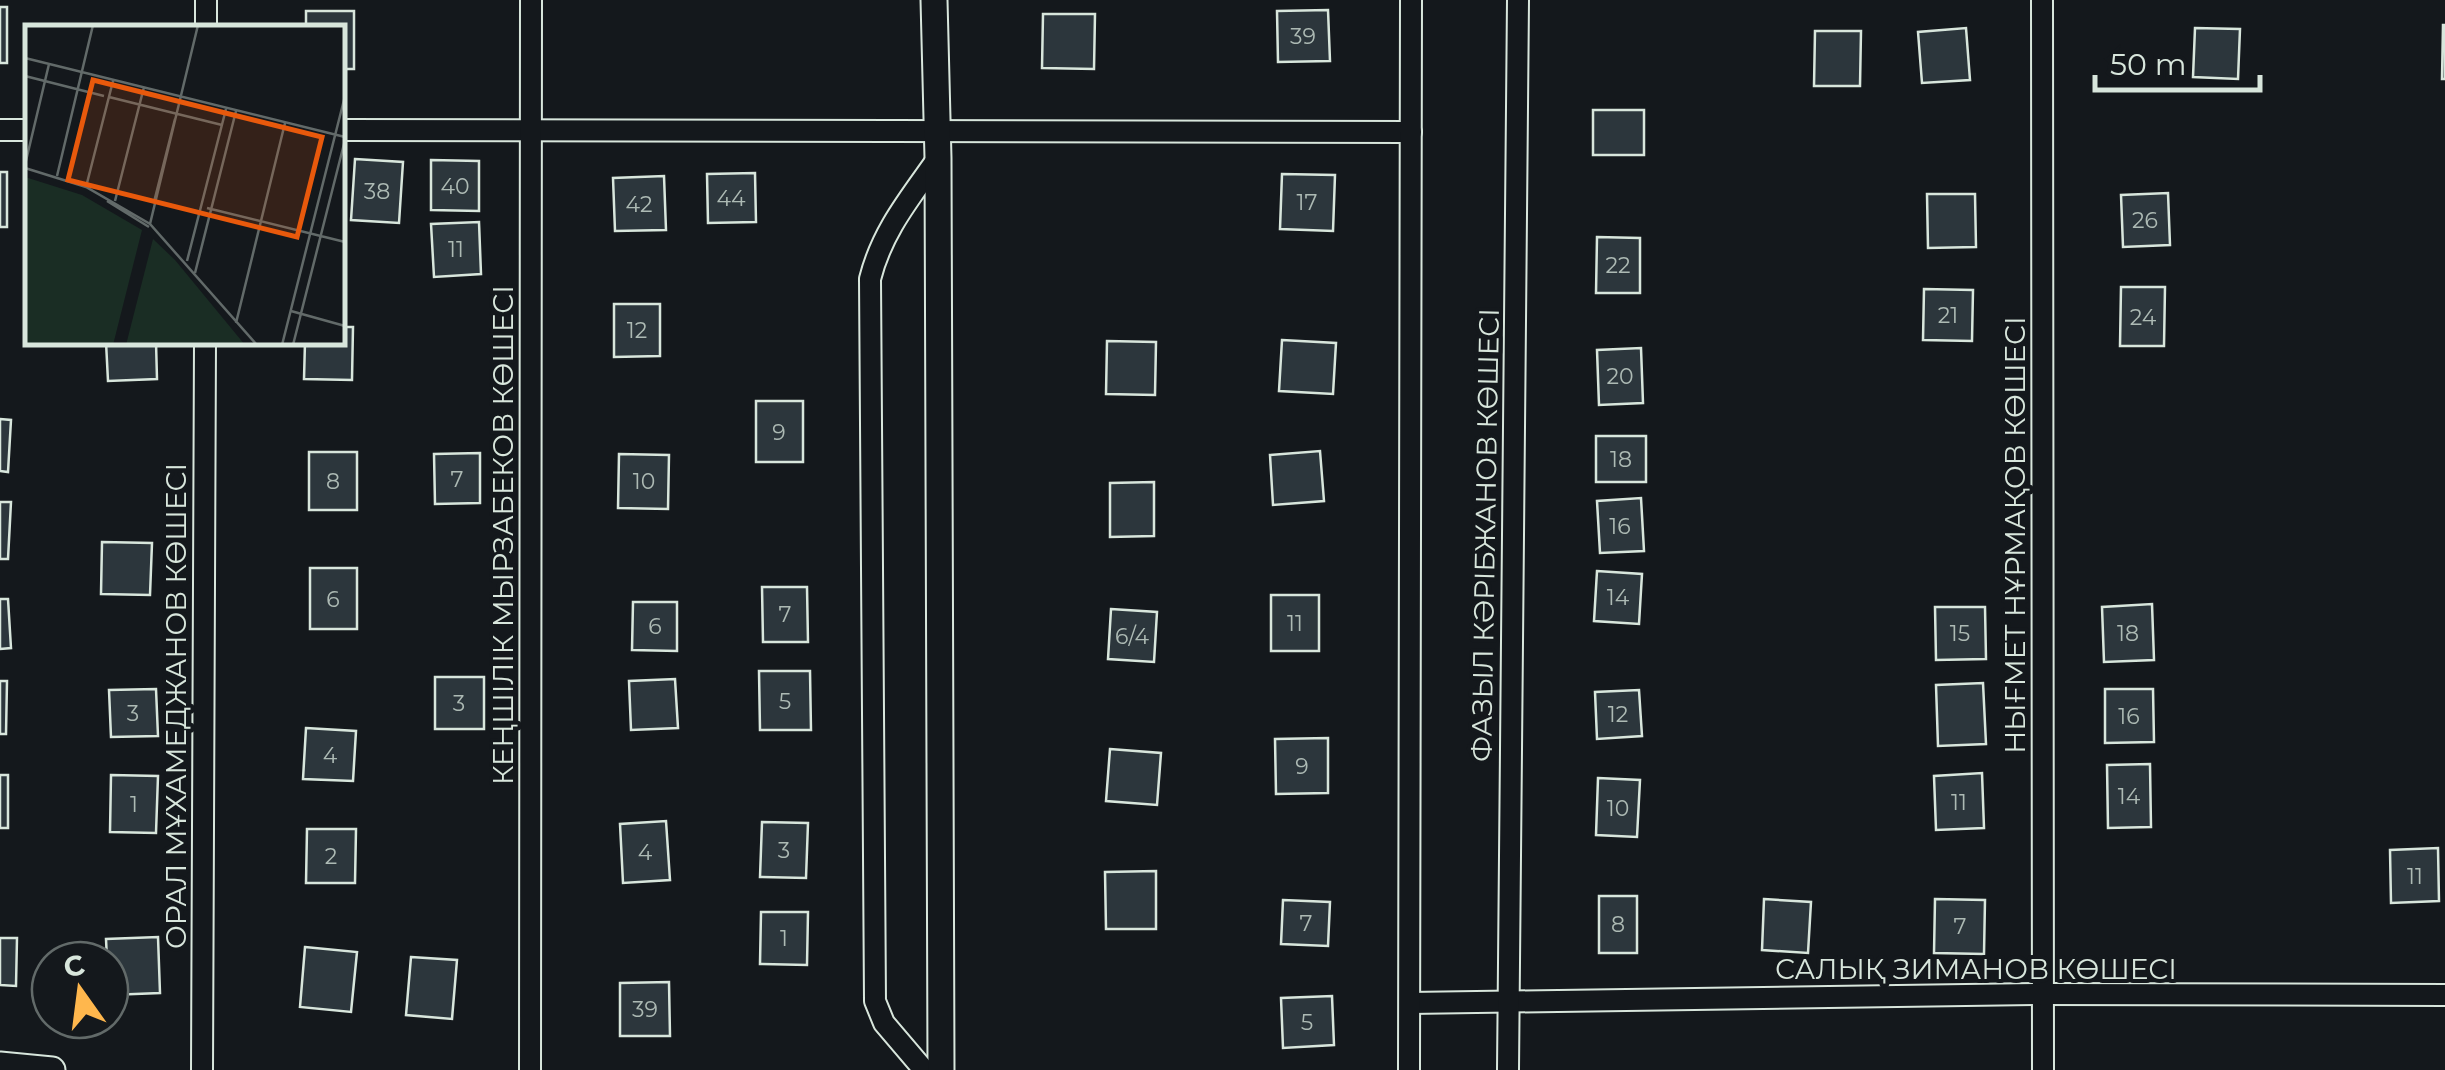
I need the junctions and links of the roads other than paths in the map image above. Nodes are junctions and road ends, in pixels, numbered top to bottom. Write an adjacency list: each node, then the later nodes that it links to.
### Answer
1 (531, 0): 6 (street, КЕҢШІЛІК МЫРЗАБЕКОВ КӨШЕСІ)
2 (934, 0): 9 (street)
3 (1411, 0): 8 (street)
4 (1518, 0): 13 (street, ФАЗЫЛ КӘРІБЖАНОВ КӨШЕСІ)
5 (2042, 0): 11 (street, НЫҒМЕТ НҰРМАҚОВ КӨШЕСІ)
6 (531, 129): 7 (street); 9 (street); 18 (street, КЕҢШІЛІК МЫРЗАБЕКОВ КӨШЕСІ)
7 (345, 130)
8 (1412, 132): 9 (street); 14 (street)
9 (938, 146): 19 (street); 20 (street)
10 (205, 345): 17 (street, ОРАЛ МҰХАМЕДЖАНОВ КӨШЕСІ)
11 (2042, 994): 12 (street, САЛЫҚ ЗИМАНОВ КӨШЕСІ); 13 (street, САЛЫҚ ЗИМАНОВ КӨШЕСІ); 23 (street, НЫҒМЕТ НҰРМАҚОВ КӨШЕСІ)
12 (2445, 996)
13 (1507, 1001): 14 (street, САЛЫҚ ЗИМАНОВ КӨШЕСІ); 22 (street, ФАЗЫЛ КӘРІБЖАНОВ КӨШЕСІ)
14 (1410, 1004): 21 (street)
15 (0, 1066): 16 (street)
16 (52, 1070)
17 (202, 1070)
18 (530, 1070)
19 (924, 1070)
20 (941, 1070)
21 (1409, 1070)
22 (1508, 1070)
23 (2043, 1070)

